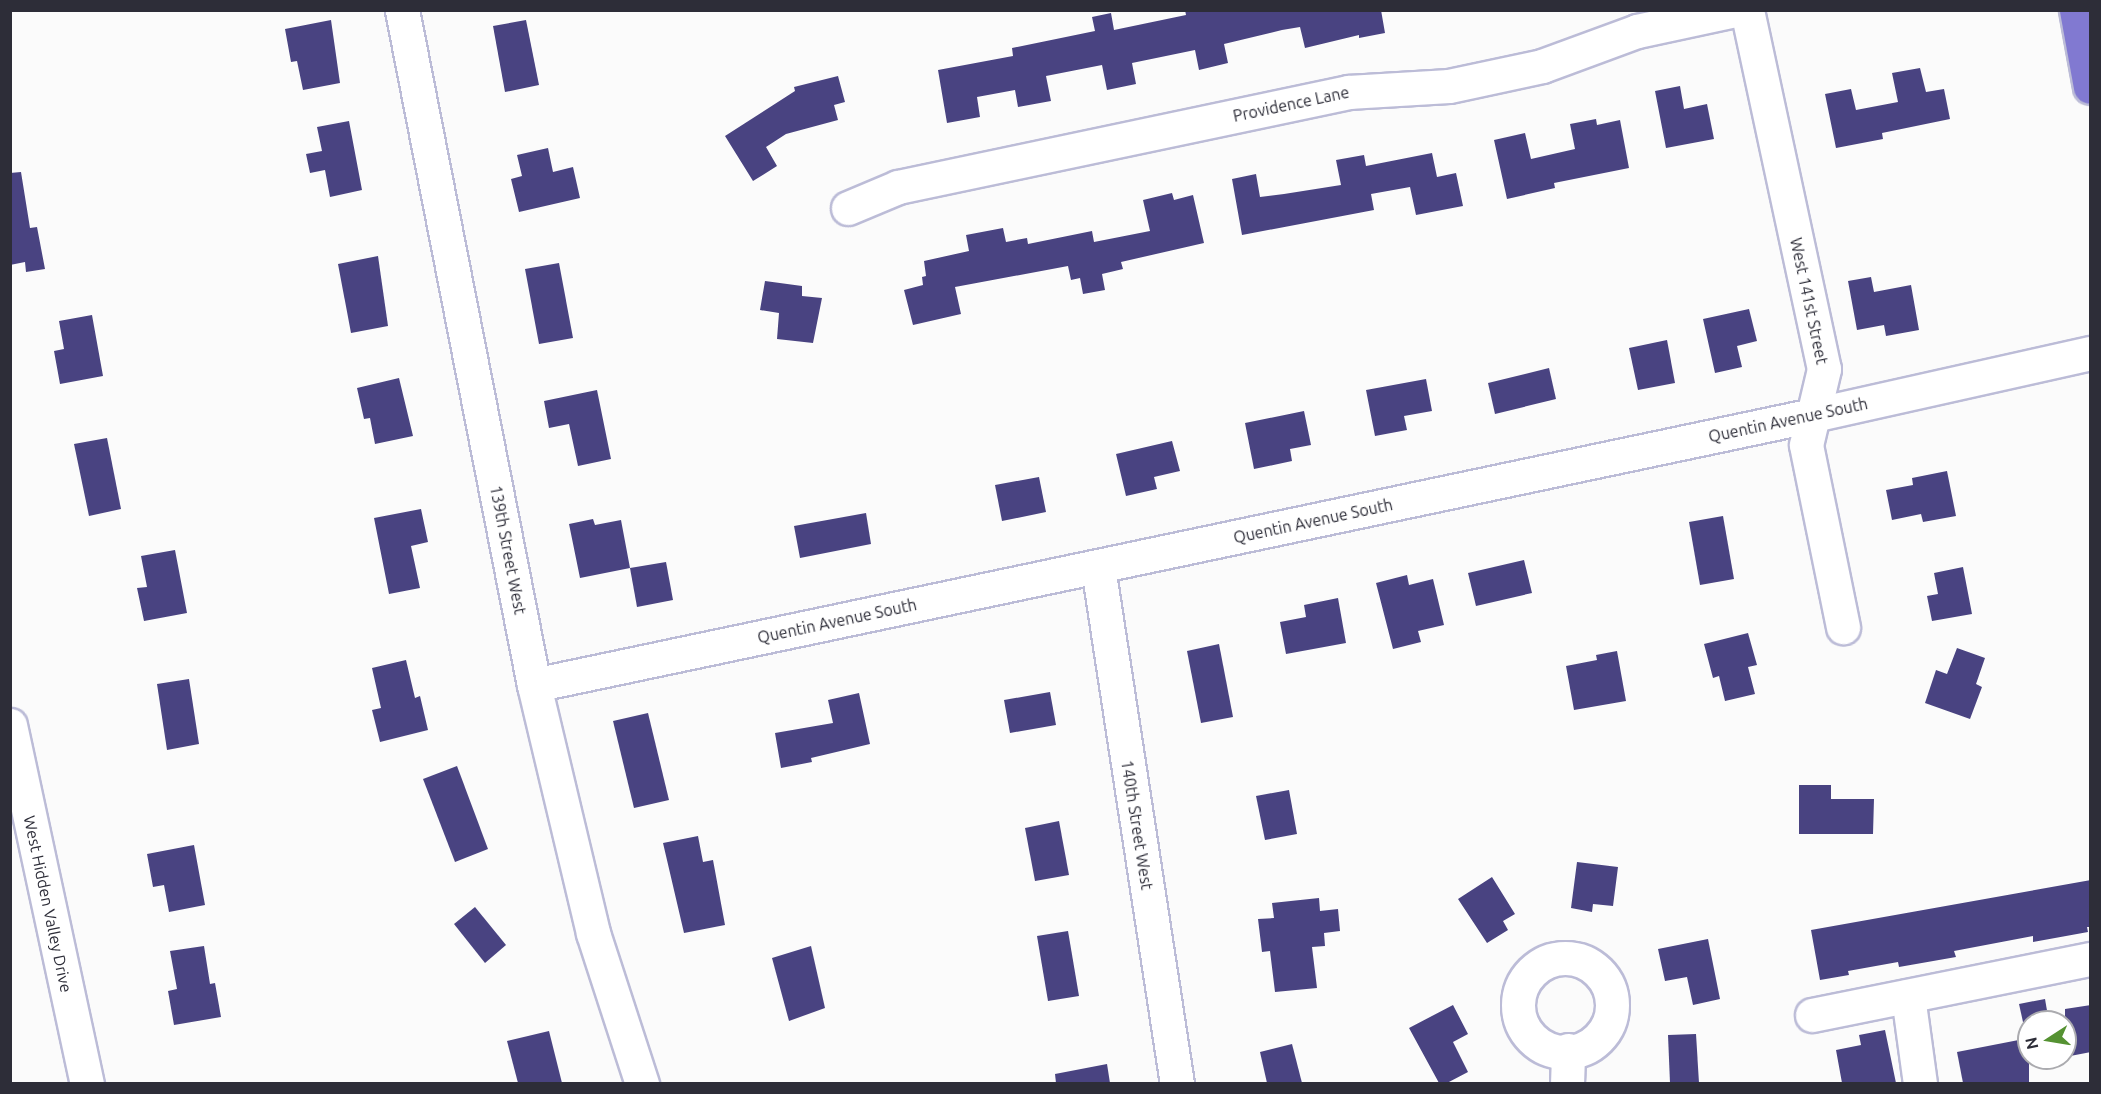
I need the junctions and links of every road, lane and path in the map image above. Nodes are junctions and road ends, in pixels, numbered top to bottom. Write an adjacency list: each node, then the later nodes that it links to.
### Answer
1 (402, 10): 11 (street, 139th Street West)
2 (1735, 10): 6 (street, Providence Lane)
3 (1747, 10): 8 (street, West 141st Street)
4 (2076, 10): 5 (highway)
5 (2091, 87)
6 (848, 208)
7 (2091, 353): 8 (street, Quentin Avenue South)
8 (1813, 415): 9 (street, Quentin Avenue South); 10 (street, West 141st Street)
9 (1098, 567): 11 (street, Quentin Avenue South); 19 (street, 140th Street West)
10 (1843, 627)
11 (534, 685): 18 (street, 139th Street West)
12 (12, 743): 17 (street, West Hidden Valley Drive)
13 (2091, 959): 14 (street)
14 (1908, 996): 15 (street); 21 (street)
15 (1812, 1015)
16 (1568, 1050): 20 (street)
17 (87, 1083)
18 (642, 1083)
19 (1177, 1083)
20 (1567, 1083)
21 (1920, 1083)

